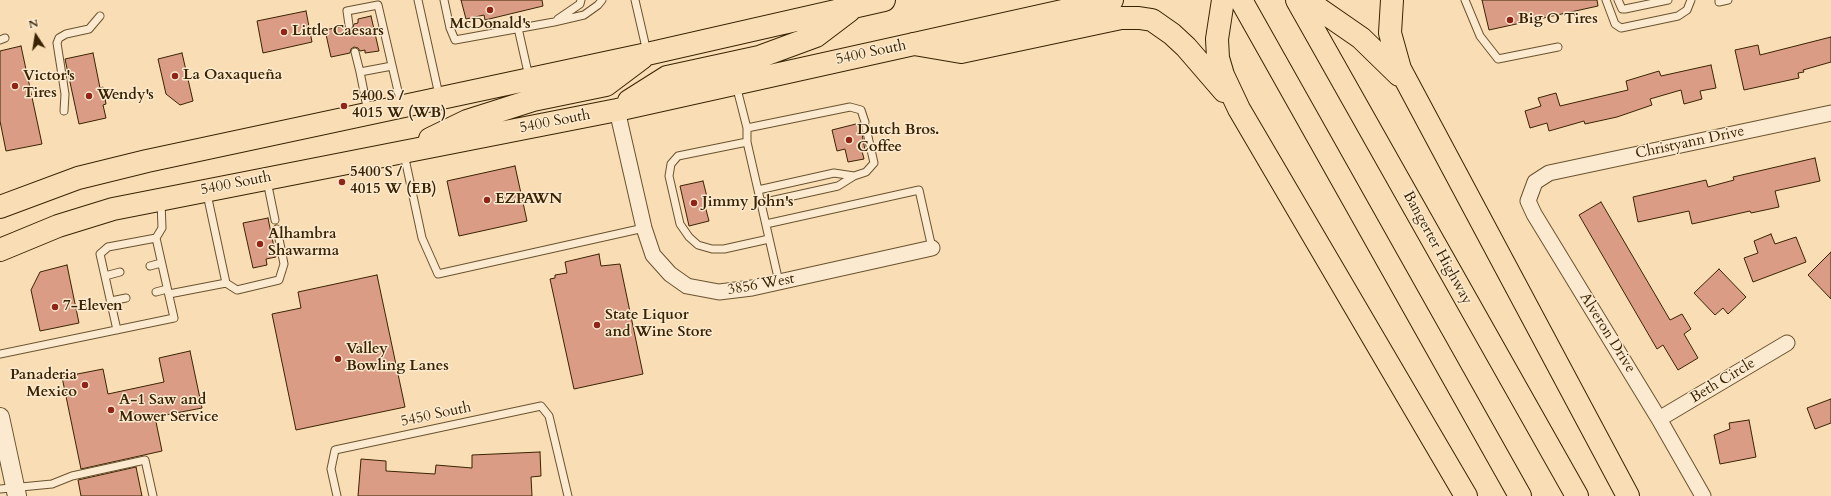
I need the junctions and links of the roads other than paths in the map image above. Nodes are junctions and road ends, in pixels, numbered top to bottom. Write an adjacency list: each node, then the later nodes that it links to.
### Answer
1 (418, 0): 33 (lane)
2 (444, 0): 23 (lane)
3 (602, 0): 21 (lane)
4 (635, 0): 27 (lane)
5 (884, 0): 19 (main road)
6 (1112, 0): 24 (main road, 5400 South)
7 (1223, 0): 35 (main road)
8 (1241, 0): 79 (main road)
9 (1298, 0): 32 (main road); 80 (main road, Bangerter Highway)
10 (1392, 0): 32 (main road)
11 (1465, 0): 25 (lane)
12 (1606, 0): 15 (lane)
13 (1618, 0): 14 (lane)
14 (1668, 0)
15 (1691, 0)
16 (1719, 0): 17 (lane)
17 (1728, 0)
18 (582, 1): 21 (lane)
19 (855, 7): 27 (main road); 36 (main road)
20 (100, 16): 37 (lane)
21 (554, 22): 23 (lane)
22 (349, 25): 28 (lane)
23 (518, 28): 30 (lane)
24 (914, 44): 31 (main road, 5400 South); 35 (main road)
25 (1558, 47)
26 (355, 52): 29 (lane)
27 (647, 54): 30 (main road); 42 (main road)
28 (392, 66): 29 (lane); 34 (lane)
29 (360, 72): 39 (lane)
30 (530, 79): 33 (main road)
31 (736, 83): 36 (main road, 5400 South); 40 (lane)
32 (1408, 85): 81 (main road)
33 (440, 99): 34 (main road)
34 (401, 107): 39 (main road)
35 (1239, 109): 78 (main road)
36 (617, 110): 42 (main road, 5400 South); 53 (street, 3856 West)
37 (64, 111)
38 (1831, 113): 43 (street, Christyann Drive)
39 (369, 114): 50 (main road)
40 (746, 128): 41 (lane); 44 (lane)
41 (746, 142): 47 (lane); 56 (lane)
42 (403, 152): 45 (main road, 5400 South); 53 (lane)
43 (1549, 173): 73 (street, Alveron Drive)
44 (854, 176): 47 (lane); 49 (lane)
45 (266, 178): 46 (main road, 5400 South); 51 (lane)
46 (206, 189): 48 (main road, 5400 South); 64 (lane)
47 (758, 190): 49 (lane)
48 (161, 198): 55 (lane); 58 (main road, 5400 South)
49 (761, 203): 52 (lane)
50 (0, 207)
51 (275, 220)
52 (766, 224): 56 (lane); 57 (lane)
53 (644, 228): 63 (street, 3856 West)
54 (277, 229): 64 (lane)
55 (156, 238): 59 (lane); 62 (lane)
56 (770, 239): 63 (lane)
57 (932, 248): 63 (street, 3856 West)
58 (0, 250)
59 (162, 264): 60 (lane); 66 (lane)
60 (150, 266)
61 (120, 272): 62 (lane)
62 (105, 276): 68 (lane)
63 (780, 282)
64 (226, 283): 66 (lane)
65 (156, 292): 66 (lane)
66 (168, 292): 69 (lane)
67 (126, 298): 68 (lane)
68 (110, 301): 69 (lane)
69 (117, 330): 71 (lane)
70 (1786, 343): 73 (street, Beth Circle)
71 (0, 354)
72 (0, 417): 74 (street)
73 (1659, 419): 82 (street, Alveron Drive)
74 (10, 491): 75 (lane)
75 (153, 496)
76 (337, 496): 77 (lane, 5450 South)
77 (568, 496)
78 (1466, 496)
79 (1520, 496)
80 (1577, 496)
81 (1628, 496)
82 (1703, 496)

